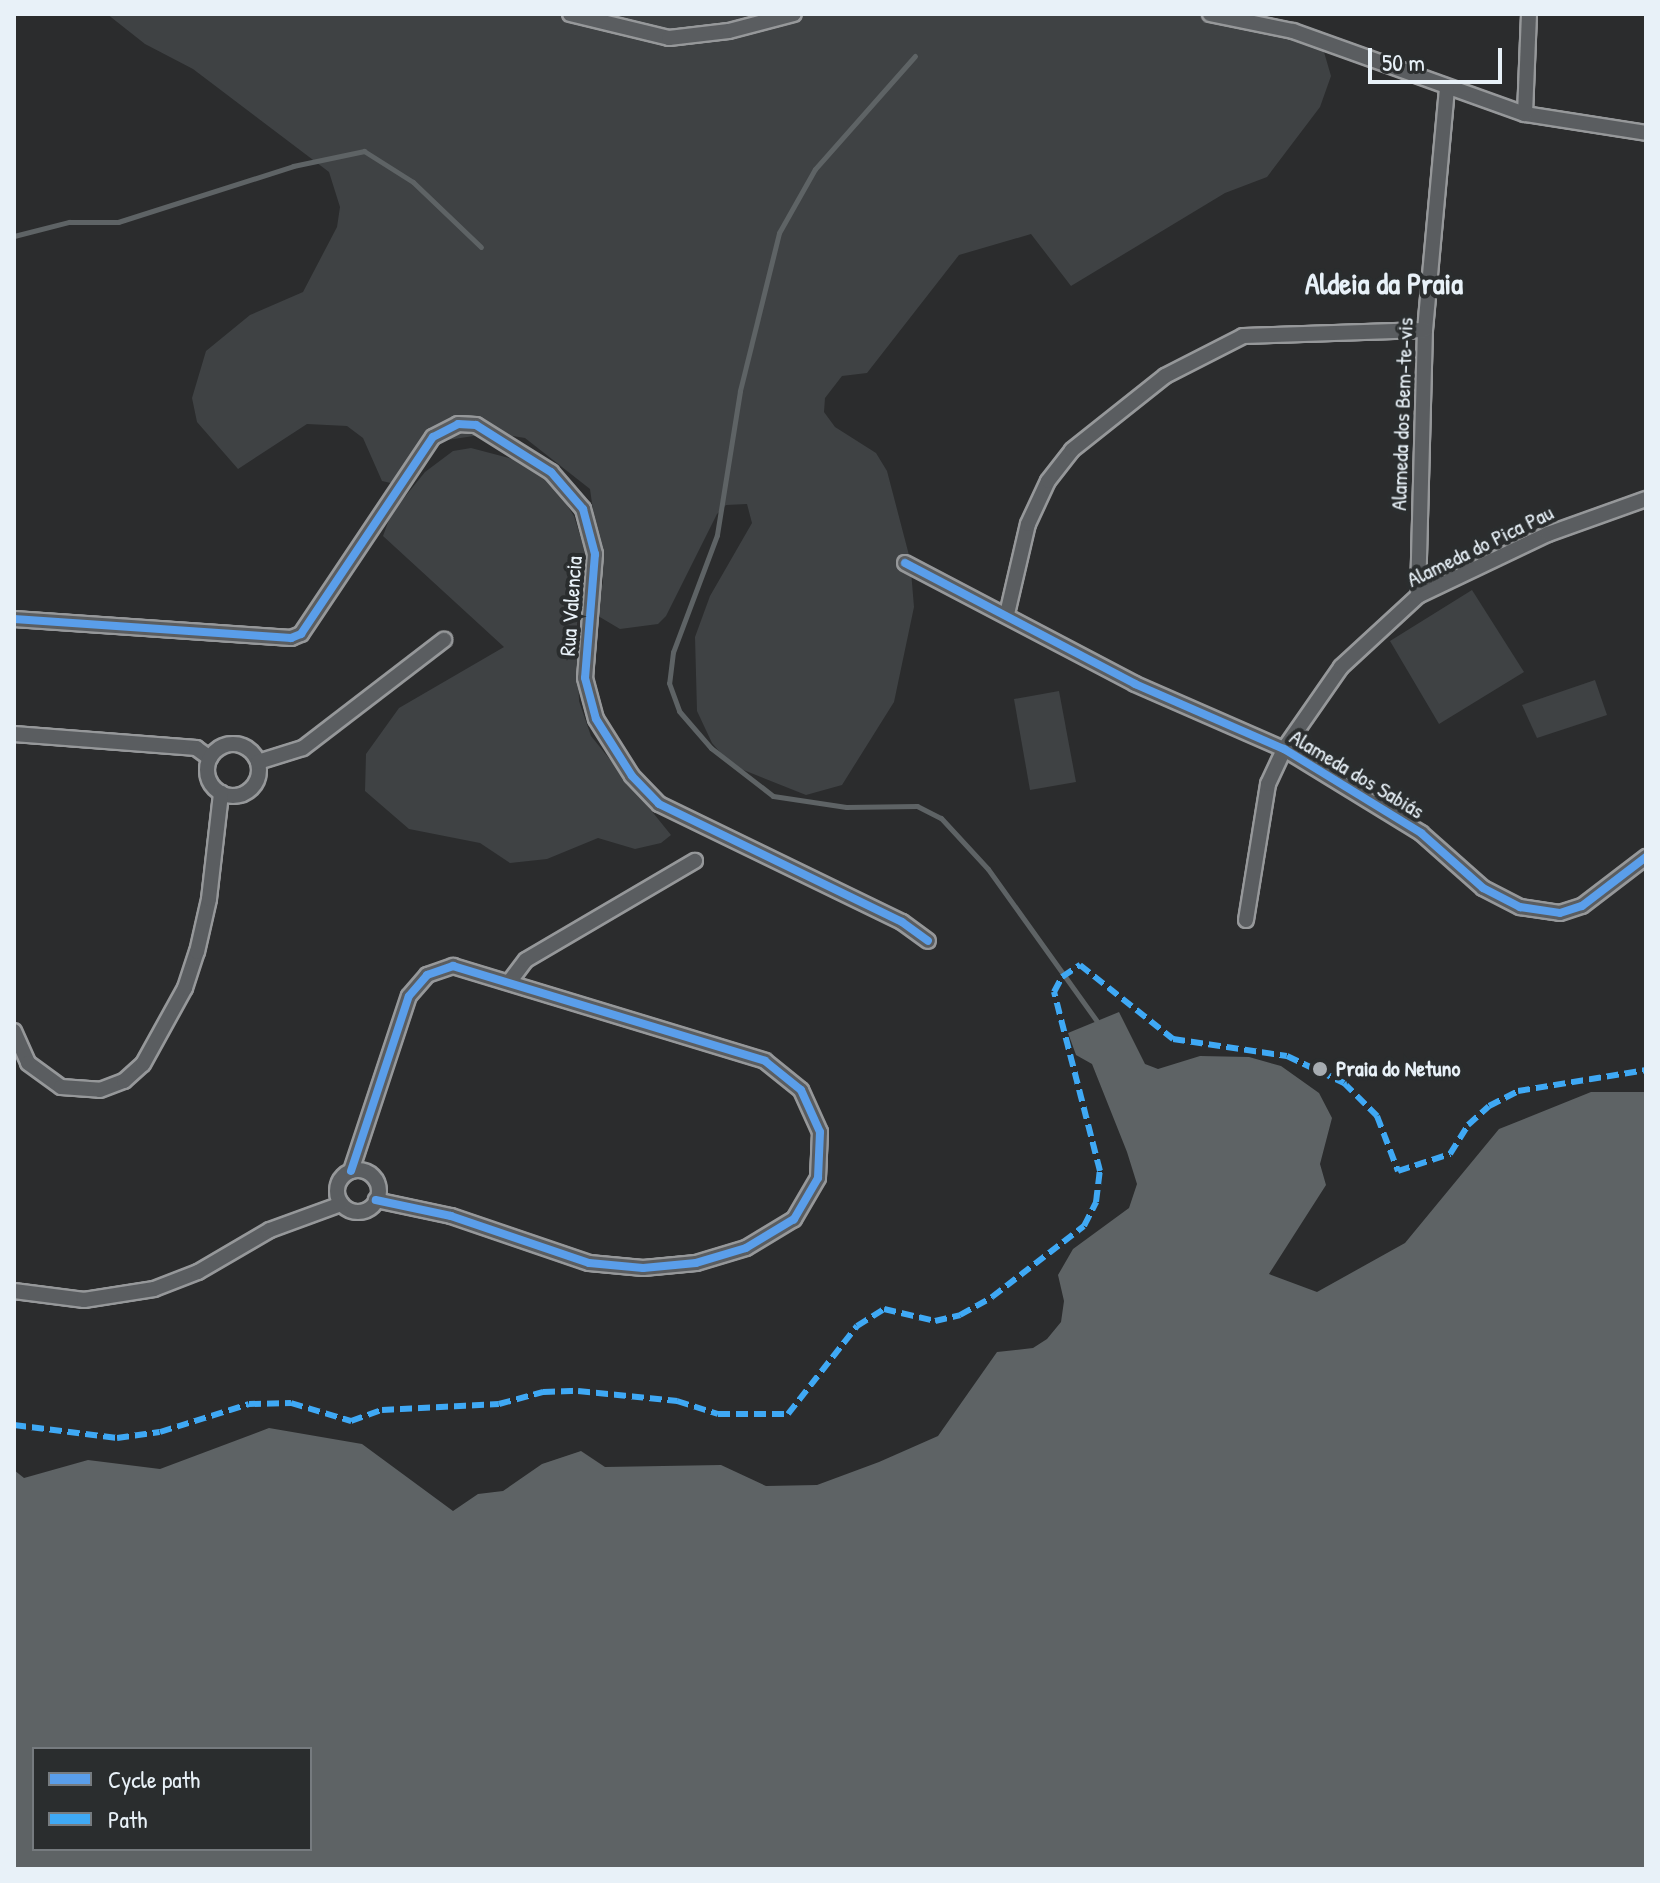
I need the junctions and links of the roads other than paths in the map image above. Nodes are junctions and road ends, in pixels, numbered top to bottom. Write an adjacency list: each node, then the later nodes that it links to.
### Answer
1 (570, 14): 2 (street)
2 (794, 14)
3 (1210, 14): 5 (street)
4 (1529, 14): 6 (street)
5 (1447, 90): 6 (street); 8 (street, Alameda dos Bem-te-vis)
6 (1525, 114): 7 (street)
7 (1646, 133)
8 (1425, 330): 11 (street, Alameda dos Bem-te-vis); 12 (street)
9 (1646, 499): 11 (street, Alameda do Pica Pau)
10 (905, 563): 12 (street, Alameda dos Sabiás)
11 (1418, 596): 16 (street, Alameda do Pica Pau)
12 (1007, 614): 16 (street, Alameda dos Sabiás)
13 (14, 619): 23 (street, Rua Valencia)
14 (444, 640): 18 (street)
15 (14, 734): 17 (street)
16 (1284, 749): 20 (street, Alameda dos Sabiás); 22 (street, Alameda do Pica Pau)
17 (210, 758): 18 (street); 19 (street)
18 (258, 762): 19 (street)
19 (221, 793): 25 (street)
20 (1646, 857)
21 (695, 861): 24 (street)
22 (1246, 920)
23 (928, 941)
24 (510, 981): 26 (street); 27 (street)
25 (14, 1031)
26 (351, 1171): 27 (street); 28 (street)
27 (376, 1200): 28 (street)
28 (341, 1204): 29 (street)
29 (14, 1291)

